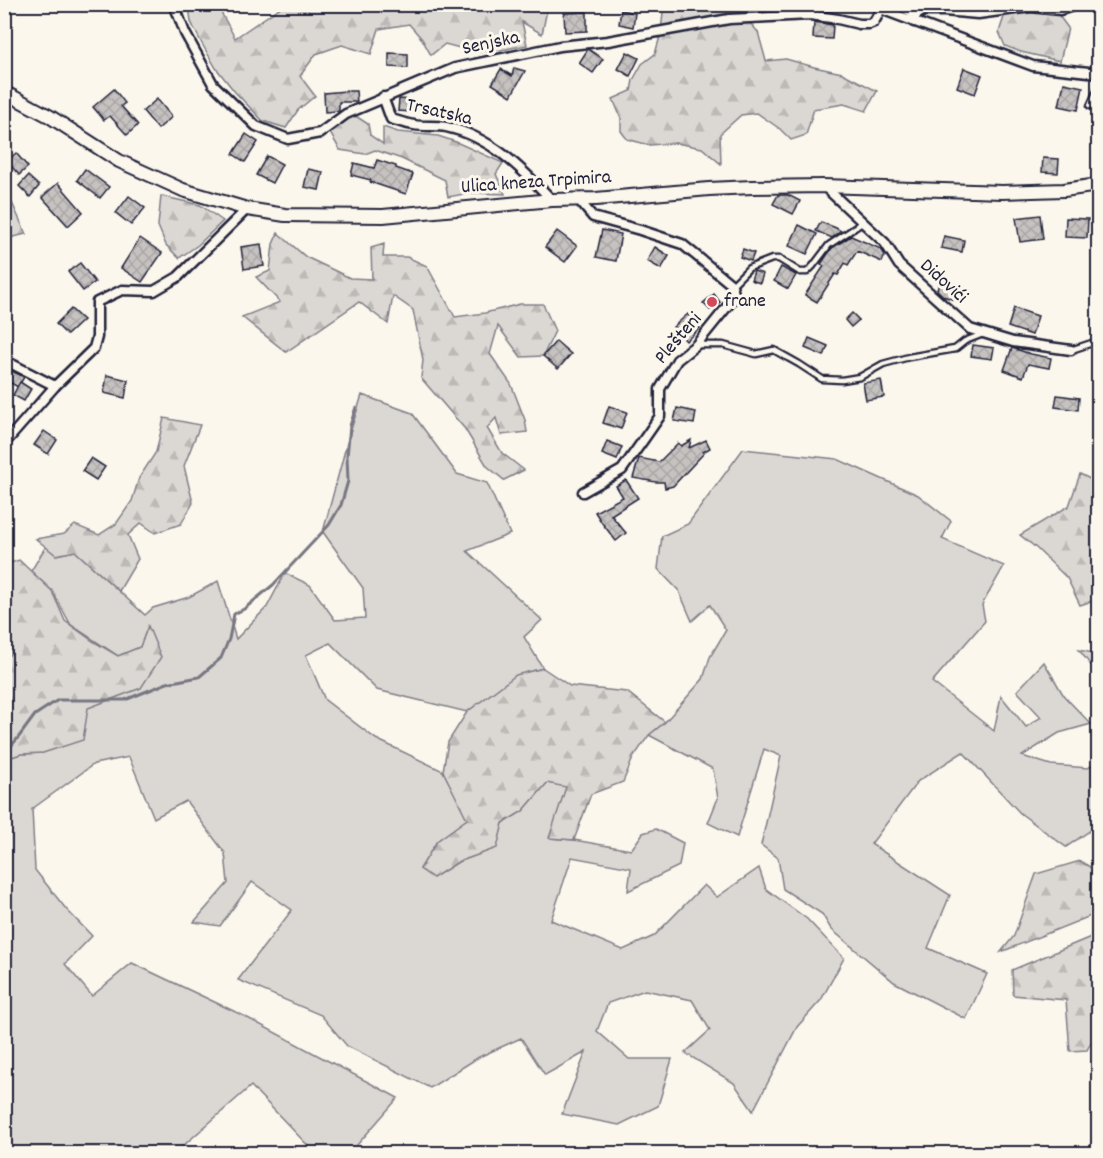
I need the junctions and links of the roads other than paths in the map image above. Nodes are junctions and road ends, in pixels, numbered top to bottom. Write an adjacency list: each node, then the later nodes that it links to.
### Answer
1 (174, 4): 9 (street, Senjska)
2 (898, 4): 5 (street)
3 (1079, 4): 5 (street)
4 (885, 8): 5 (street); 9 (street, Senjska)
5 (915, 19): 6 (street)
6 (1098, 73)
7 (1098, 88): 10 (lane)
8 (4, 92): 15 (main road, Ulica kneza Trpimira)
9 (383, 97): 14 (street, Trsatska)
10 (1090, 106)
11 (1098, 185): 12 (main road, Ulica kneza Trpimira)
12 (824, 186): 13 (main road, Ulica kneza Trpimira); 16 (street, Didovići)
13 (578, 199): 14 (main road, Ulica kneza Trpimira); 17 (street)
14 (552, 200): 15 (main road, Ulica kneza Trpimira)
15 (247, 209): 23 (street)
16 (864, 222): 17 (lane); 18 (street, Didovići)
17 (732, 285): 20 (street, Plešteni)
18 (986, 333): 20 (lane); 21 (street, Didovići)
19 (1098, 341): 21 (lane)
20 (696, 345): 25 (street, Plešteni)
21 (1071, 350)
22 (4, 360): 23 (street)
23 (55, 386): 24 (street)
24 (4, 444)
25 (583, 492)

